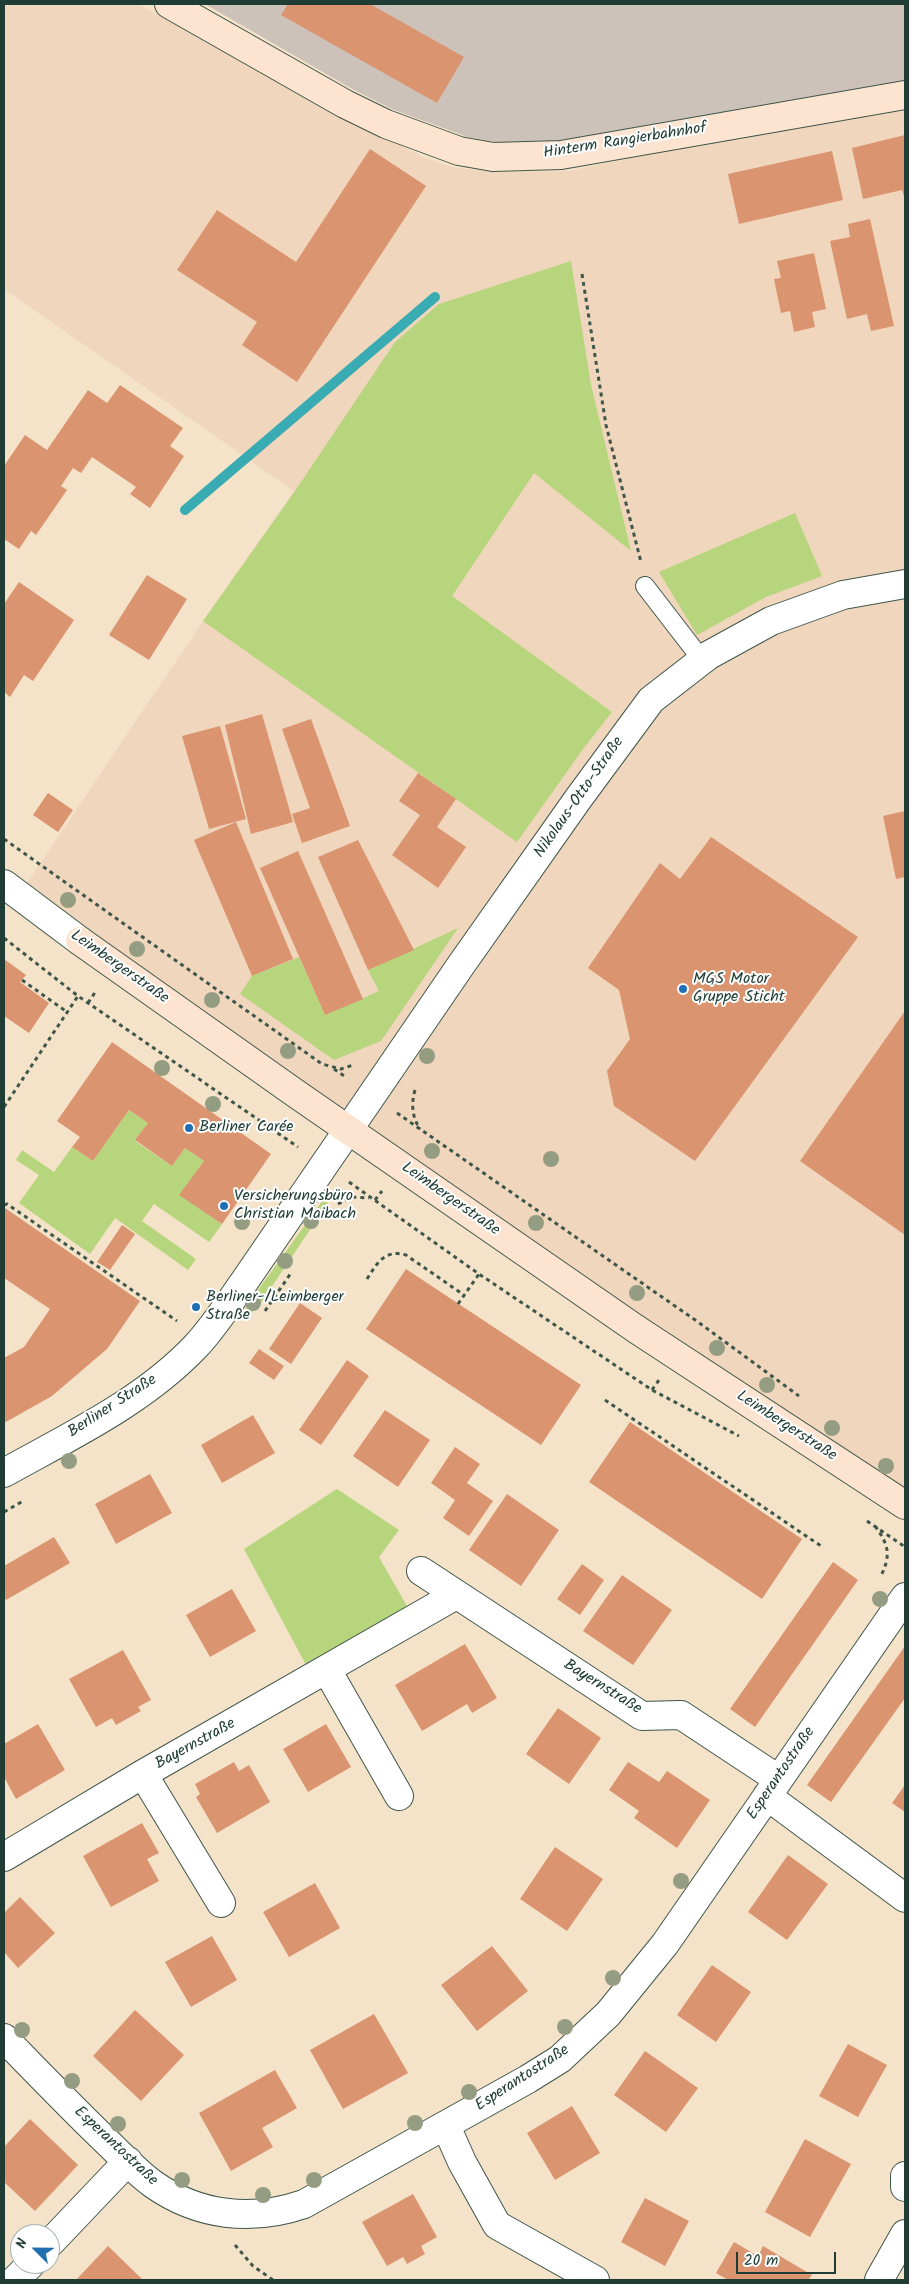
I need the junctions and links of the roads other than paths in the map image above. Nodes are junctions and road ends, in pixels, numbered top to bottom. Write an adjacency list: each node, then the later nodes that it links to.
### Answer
1 (169, 4): 2 (street, Hinterm Rangierbahnhof)
2 (905, 95)
3 (905, 584): 5 (street, Nikolaus-Otto-Straße)
4 (645, 586): 5 (lane)
5 (702, 660): 7 (street, Nikolaus-Otto-Straße)
6 (4, 884): 7 (street, Leimbergerstraße)
7 (348, 1130): 8 (street, Berliner Straße); 9 (street, Leimbergerstraße)
8 (4, 1473)
9 (905, 1505)
10 (422, 1571): 11 (street, Bayernstraße)
11 (456, 1595): 13 (street, Bayernstraße); 15 (street, Bayernstraße)
12 (905, 1597): 15 (street, Esperantostraße)
13 (327, 1670): 14 (street, Bayernstraße); 16 (street)
14 (143, 1774): 17 (street, Bayernstraße); 19 (street, Bayernstraße)
15 (772, 1788): 18 (street, Bayernstraße); 21 (street, Esperantostraße)
16 (400, 1796)
17 (4, 1857)
18 (905, 1898)
19 (221, 1903)
20 (4, 2038): 22 (street, Esperantostraße)
21 (446, 2126): 22 (street, Esperantostraße); 27 (street)
22 (128, 2161): 25 (street)
23 (905, 2176): 24 (street)
24 (905, 2188)
25 (60, 2232)
26 (905, 2234): 28 (street)
27 (595, 2280)
28 (879, 2280)

